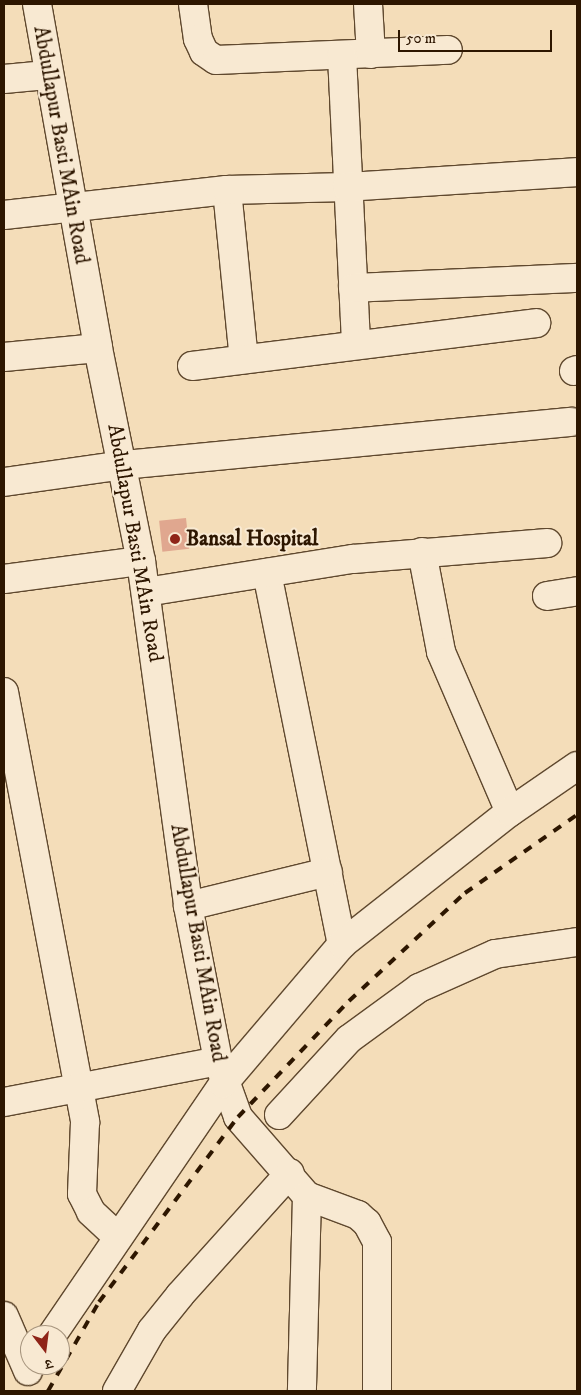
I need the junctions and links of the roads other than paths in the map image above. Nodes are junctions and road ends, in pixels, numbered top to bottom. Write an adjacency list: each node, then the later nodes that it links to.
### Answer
1 (37, 4): 7 (street, Abdullapur Basti MAin Road)
2 (193, 4): 6 (street)
3 (368, 4): 5 (street)
4 (448, 50): 5 (street)
5 (371, 54): 6 (street)
6 (342, 56): 10 (street)
7 (48, 75): 8 (street); 12 (street, Abdullapur Basti MAin Road)
8 (4, 79)
9 (577, 172): 10 (street)
10 (347, 187): 11 (street); 15 (street)
11 (227, 190): 12 (street); 20 (street)
12 (72, 207): 13 (street); 18 (street, Abdullapur Basti MAin Road)
13 (4, 215)
14 (577, 278): 15 (street)
15 (353, 288): 17 (street)
16 (536, 324): 17 (street)
17 (356, 345): 20 (street)
18 (98, 348): 19 (street); 23 (street, Abdullapur Basti MAin Road)
19 (4, 357)
20 (244, 359): 21 (street)
21 (192, 366)
22 (571, 422): 23 (street)
23 (123, 465): 24 (street); 27 (street, Abdullapur Basti MAin Road)
24 (4, 482)
25 (547, 543): 26 (street)
26 (422, 552): 28 (street); 35 (street)
27 (141, 561): 29 (street); 31 (street, Abdullapur Basti MAin Road)
28 (267, 572): 31 (street); 36 (street)
29 (4, 579)
30 (577, 591): 32 (street)
31 (146, 592): 37 (street, Abdullapur Basti MAin Road)
32 (547, 596)
33 (4, 692): 41 (street)
34 (577, 766): 35 (street)
35 (510, 812): 39 (street)
36 (328, 872): 37 (street); 39 (street)
37 (188, 906): 40 (street, Abdullapur Basti MAin Road)
38 (577, 942): 43 (street)
39 (342, 944): 40 (street)
40 (221, 1072): 41 (street); 44 (street, Abdullapur Basti MAin Road); 46 (street)
41 (79, 1088): 42 (street); 46 (street)
42 (4, 1102)
43 (279, 1115)
44 (290, 1173): 45 (street, Abdullapur Basti MAin Road); 50 (street)
45 (307, 1196): 51 (street); 52 (street)
46 (117, 1236): 48 (street)
47 (4, 1316): 49 (street)
48 (59, 1325)
49 (25, 1376)
50 (117, 1391)
51 (302, 1391)
52 (377, 1391)

